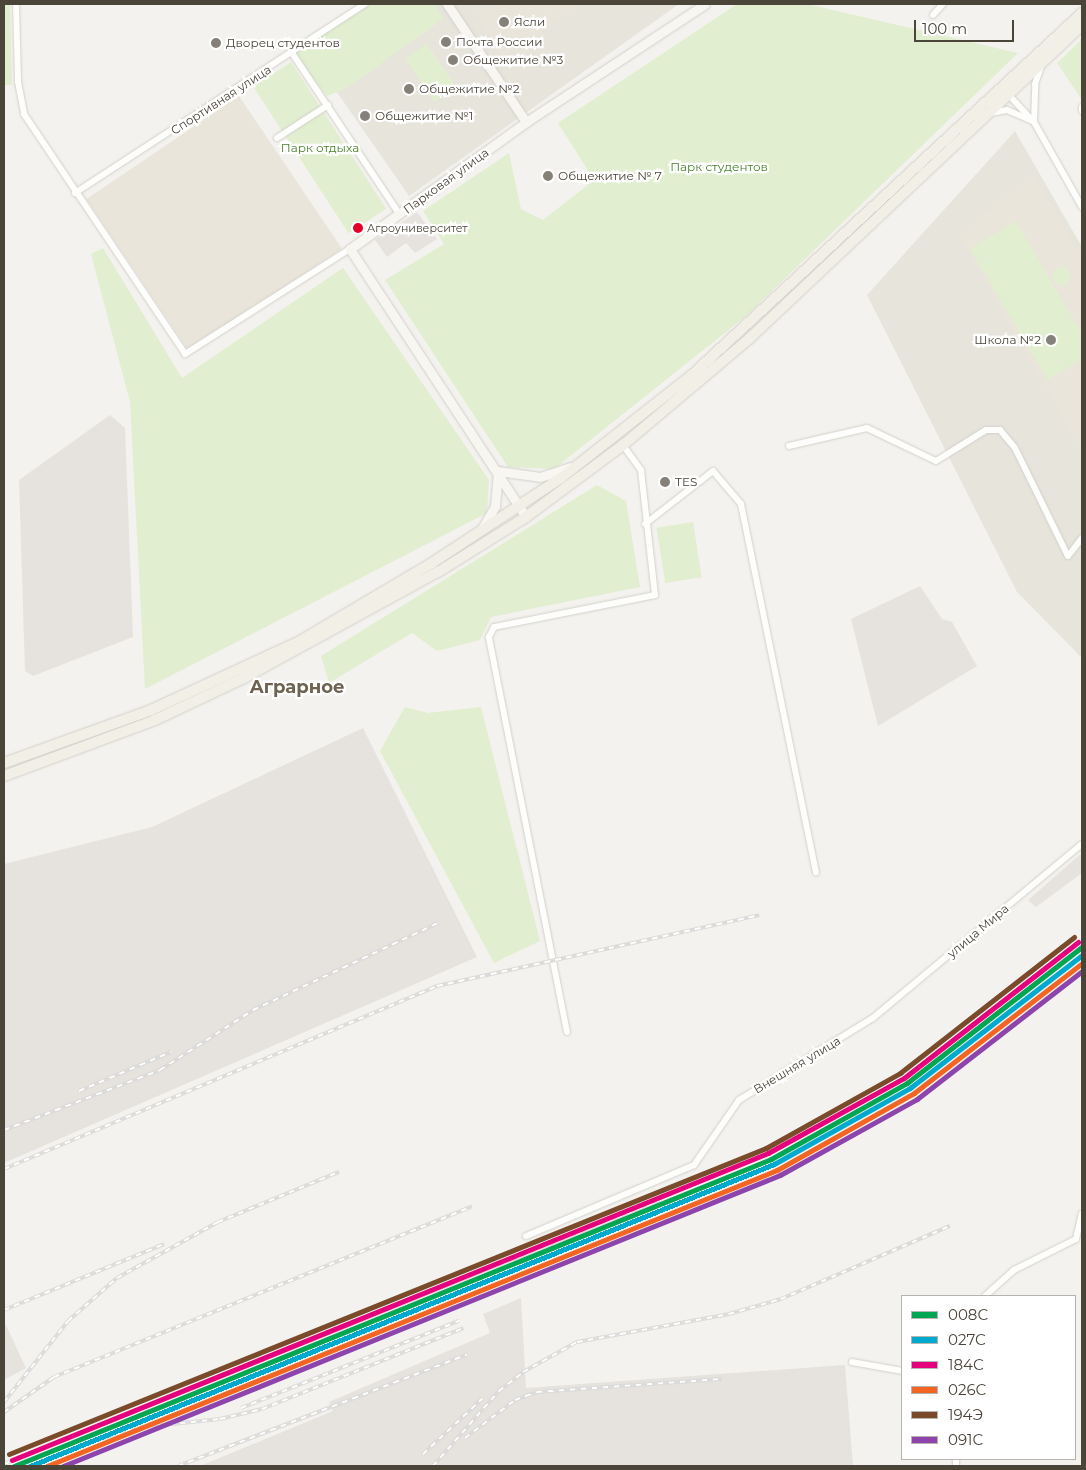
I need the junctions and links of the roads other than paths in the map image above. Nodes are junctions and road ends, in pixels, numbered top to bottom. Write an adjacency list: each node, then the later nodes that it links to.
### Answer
1 (16, 4): 17 (street)
2 (365, 4): 9 (street, Спортивная улица)
3 (447, 4): 14 (street)
4 (705, 4): 14 (street, Парковая улица)
5 (943, 4): 7 (street)
6 (1082, 14): 11 (main road)
7 (933, 15)
8 (1082, 25): 10 (main road)
9 (292, 53): 12 (street); 17 (street, Спортивная улица)
10 (1044, 62): 11 (main road); 15 (street)
11 (1005, 91): 13 (main road); 15 (street); 23 (main road)
12 (328, 105): 16 (street); 19 (street)
13 (983, 118): 15 (street); 21 (main road)
14 (526, 122): 19 (street, Парковая улица)
15 (1034, 122): 18 (street)
16 (277, 138)
17 (75, 193): 20 (street, Парковая улица)
18 (1082, 207)
19 (400, 215): 20 (street, Парковая улица)
20 (350, 249): 24 (street)
21 (623, 445): 26 (main road); 27 (street)
22 (789, 446): 28 (street)
23 (585, 460): 24 (street); 25 (main road)
24 (498, 471): 25 (street); 29 (street)
25 (519, 507): 26 (street); 29 (main road)
26 (526, 517): 31 (main road)
27 (645, 524): 33 (street); 35 (street)
28 (1082, 538)
29 (470, 539): 30 (main road)
30 (4, 763)
31 (4, 776)
32 (1082, 844): 34 (street, улица Мира)
33 (816, 872)
34 (873, 1018): 37 (street, Внешняя улица)
35 (568, 1032)
36 (1082, 1214): 38 (street)
37 (526, 1236)
38 (986, 1295)
39 (852, 1362): 40 (street)
40 (901, 1371)

